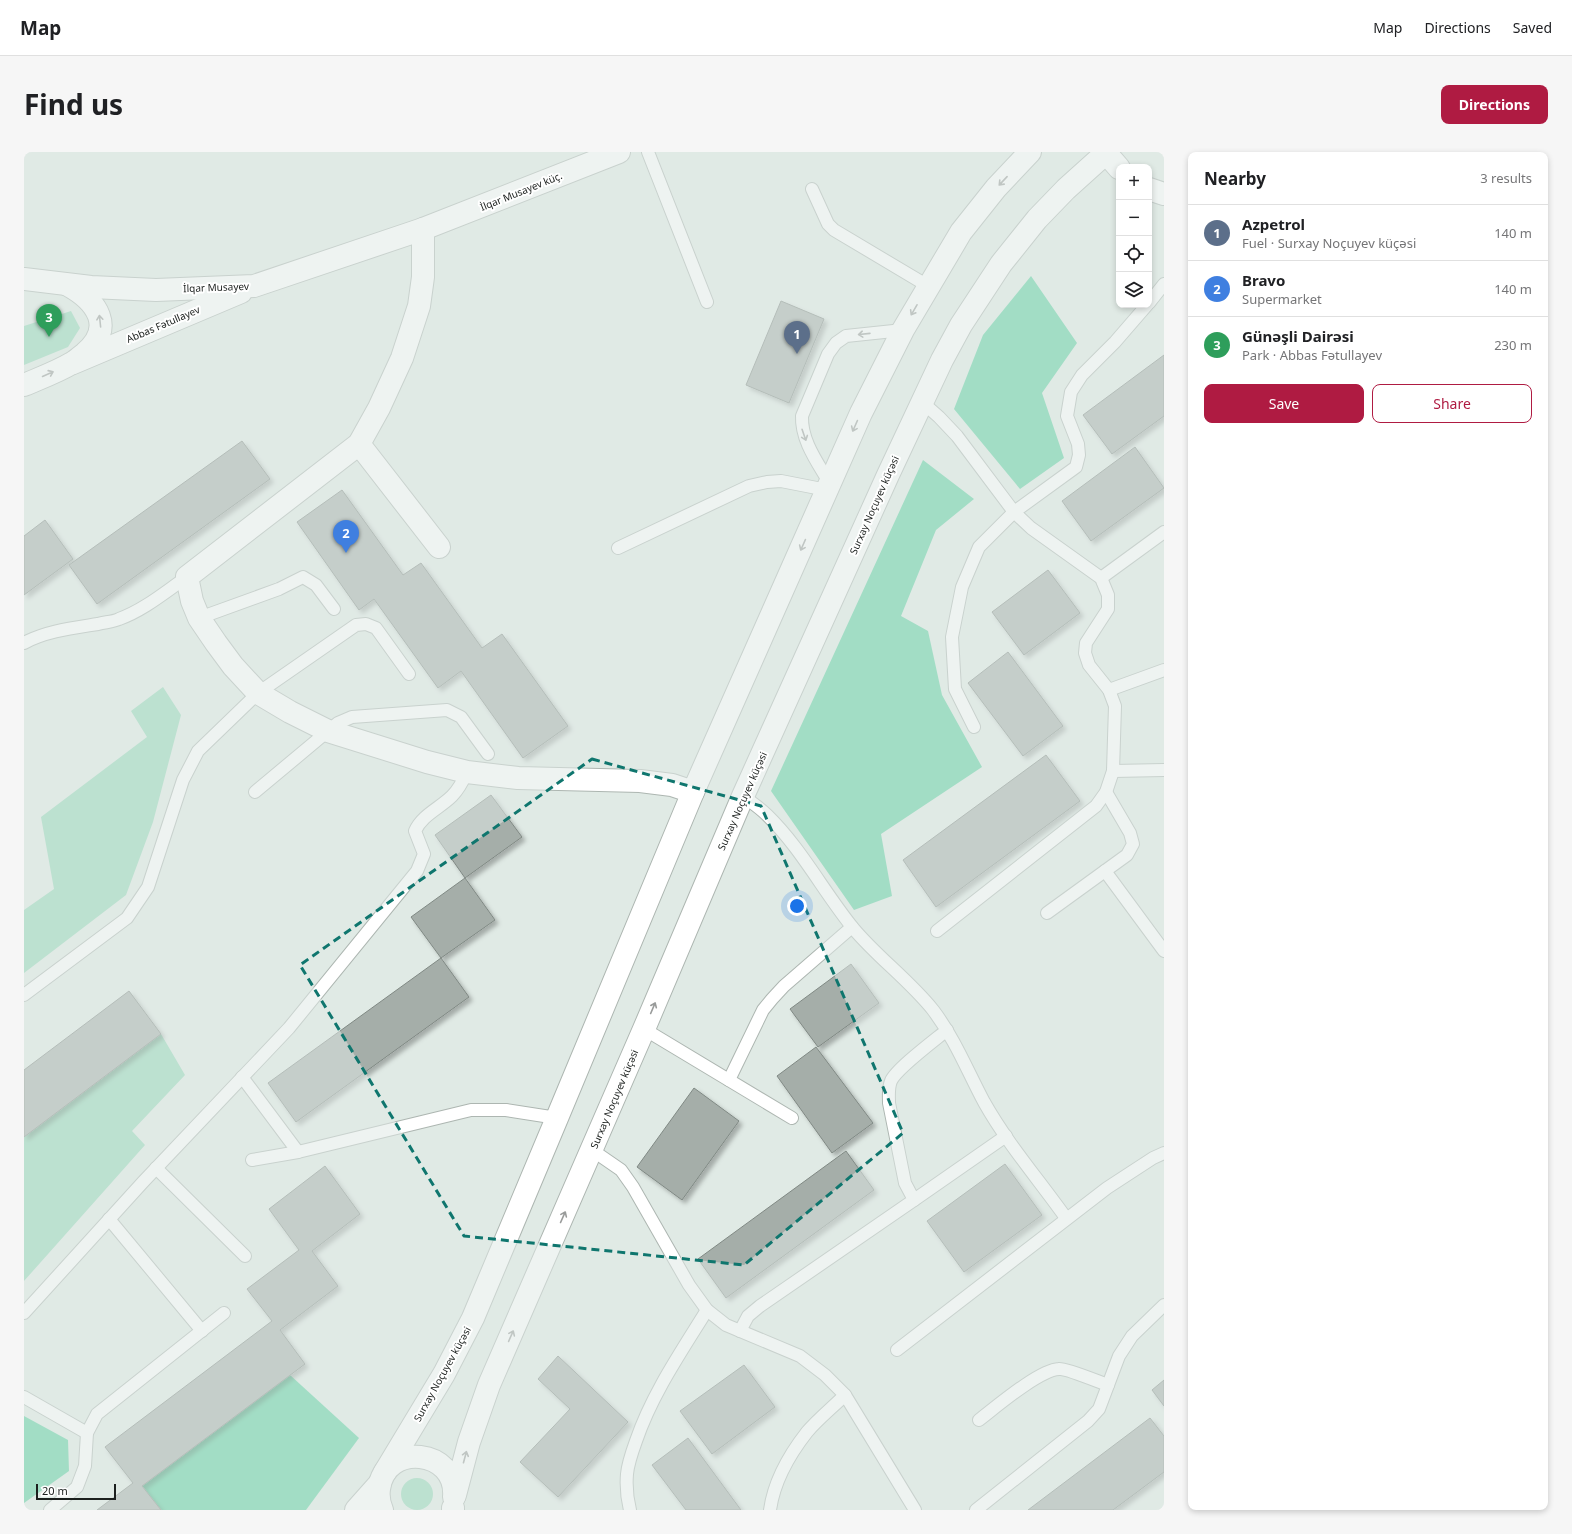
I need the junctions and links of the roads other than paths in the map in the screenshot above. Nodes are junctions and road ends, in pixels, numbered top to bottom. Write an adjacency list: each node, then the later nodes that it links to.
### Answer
1 (619, 152): 8 (street, İlqar Musayev küç.)
2 (648, 152): 15 (lane)
3 (1030, 152): 13 (street, Surxay Noçuyev küçəsi, one-way to 13)
4 (1111, 158): 20 (street, Surxay Noçuyev küçəsi)
5 (812, 189): 13 (lane)
6 (1152, 190): 7 (street)
7 (1164, 194)
8 (424, 229): 12 (street, İlqar Musayev); 21 (street)
9 (24, 279): 11 (street, İlqar Musayev)
10 (1164, 284): 14 (lane)
11 (67, 285): 12 (street, İlqar Musayev); 18 (street, one-way to 11)
12 (254, 286): 18 (street, Abbas Fətullayev)
13 (928, 286): 17 (street, Surxay Noçuyev küçəsi, one-way to 17)
14 (1152, 299)
15 (707, 302)
16 (1144, 308): 23 (lane)
17 (903, 330): 22 (street, Surxay Noçuyev küçəsi, one-way to 22); 22 (lane, one-way to 22)
18 (73, 363): 19 (street, Abbas Fətullayev, one-way to 18)
19 (24, 385)
20 (922, 402): 23 (lane); 45 (street, Surxay Noçuyev küçəsi)
21 (359, 444): 25 (street); 27 (street)
22 (829, 487): 26 (lane); 43 (street, Surxay Noçuyev küçəsi, one-way to 43)
23 (1014, 512): 28 (lane); 36 (lane)
24 (1164, 532): 28 (lane)
25 (440, 547)
26 (618, 548)
27 (187, 576): 30 (street); 31 (lane)
28 (1101, 578): 34 (lane)
29 (334, 609): 30 (lane)
30 (199, 618): 35 (street)
31 (24, 643)
32 (1164, 670): 34 (lane)
33 (409, 674): 35 (lane)
34 (1109, 690): 40 (lane)
35 (258, 692): 37 (street); 51 (lane)
36 (974, 726)
37 (328, 731): 38 (lane); 41 (street); 42 (lane)
38 (488, 754)
39 (1164, 770): 40 (lane)
40 (1113, 771): 44 (lane)
41 (467, 772): 43 (street); 54 (lane)
42 (255, 792)
43 (693, 792): 56 (street, Surxay Noçuyev küçəsi)
44 (1106, 792): 46 (lane); 49 (lane)
45 (743, 796): 48 (lane); 52 (street, Surxay Noçuyev küçəsi, one-way to 45)
46 (1105, 871): 47 (lane); 50 (lane)
47 (1047, 912)
48 (852, 927): 53 (lane); 55 (lane)
49 (937, 931)
50 (1164, 951)
51 (24, 994)
52 (644, 1029): 55 (lane); 59 (street, Surxay Noçuyev küçəsi)
53 (947, 1030): 58 (lane); 64 (lane)
54 (242, 1078): 60 (lane); 63 (lane)
55 (728, 1080): 57 (lane)
56 (557, 1118): 60 (lane); 80 (street, Surxay Noçuyev küçəsi)
57 (792, 1118)
58 (1006, 1136): 64 (lane); 65 (lane)
59 (592, 1150): 69 (lane); 81 (street, Surxay Noçuyev küçəsi, one-way to 59)
60 (298, 1152): 62 (lane)
61 (1164, 1153): 65 (lane)
62 (252, 1160)
63 (156, 1168): 66 (lane); 67 (lane)
64 (914, 1200): 73 (lane)
65 (1066, 1218): 74 (lane)
66 (109, 1219): 70 (lane); 72 (lane)
67 (245, 1256)
68 (1164, 1305): 75 (lane)
69 (707, 1310): 73 (lane); 85 (lane)
70 (24, 1312)
71 (224, 1313): 72 (lane)
72 (202, 1331): 79 (lane)
73 (740, 1331): 76 (lane)
74 (897, 1350)
75 (1108, 1385): 78 (lane); 88 (lane)
76 (845, 1395): 86 (lane); 87 (lane)
77 (24, 1397): 79 (lane)
78 (979, 1420)
79 (87, 1433): 82 (lane)
80 (382, 1478): 81 (street); 83 (street, Surxay Noçuyev küçəsi); 84 (street)
81 (453, 1506)
82 (50, 1510)
83 (356, 1510)
84 (382, 1510)
85 (630, 1510)
86 (770, 1510)
87 (915, 1510)
88 (976, 1510)

